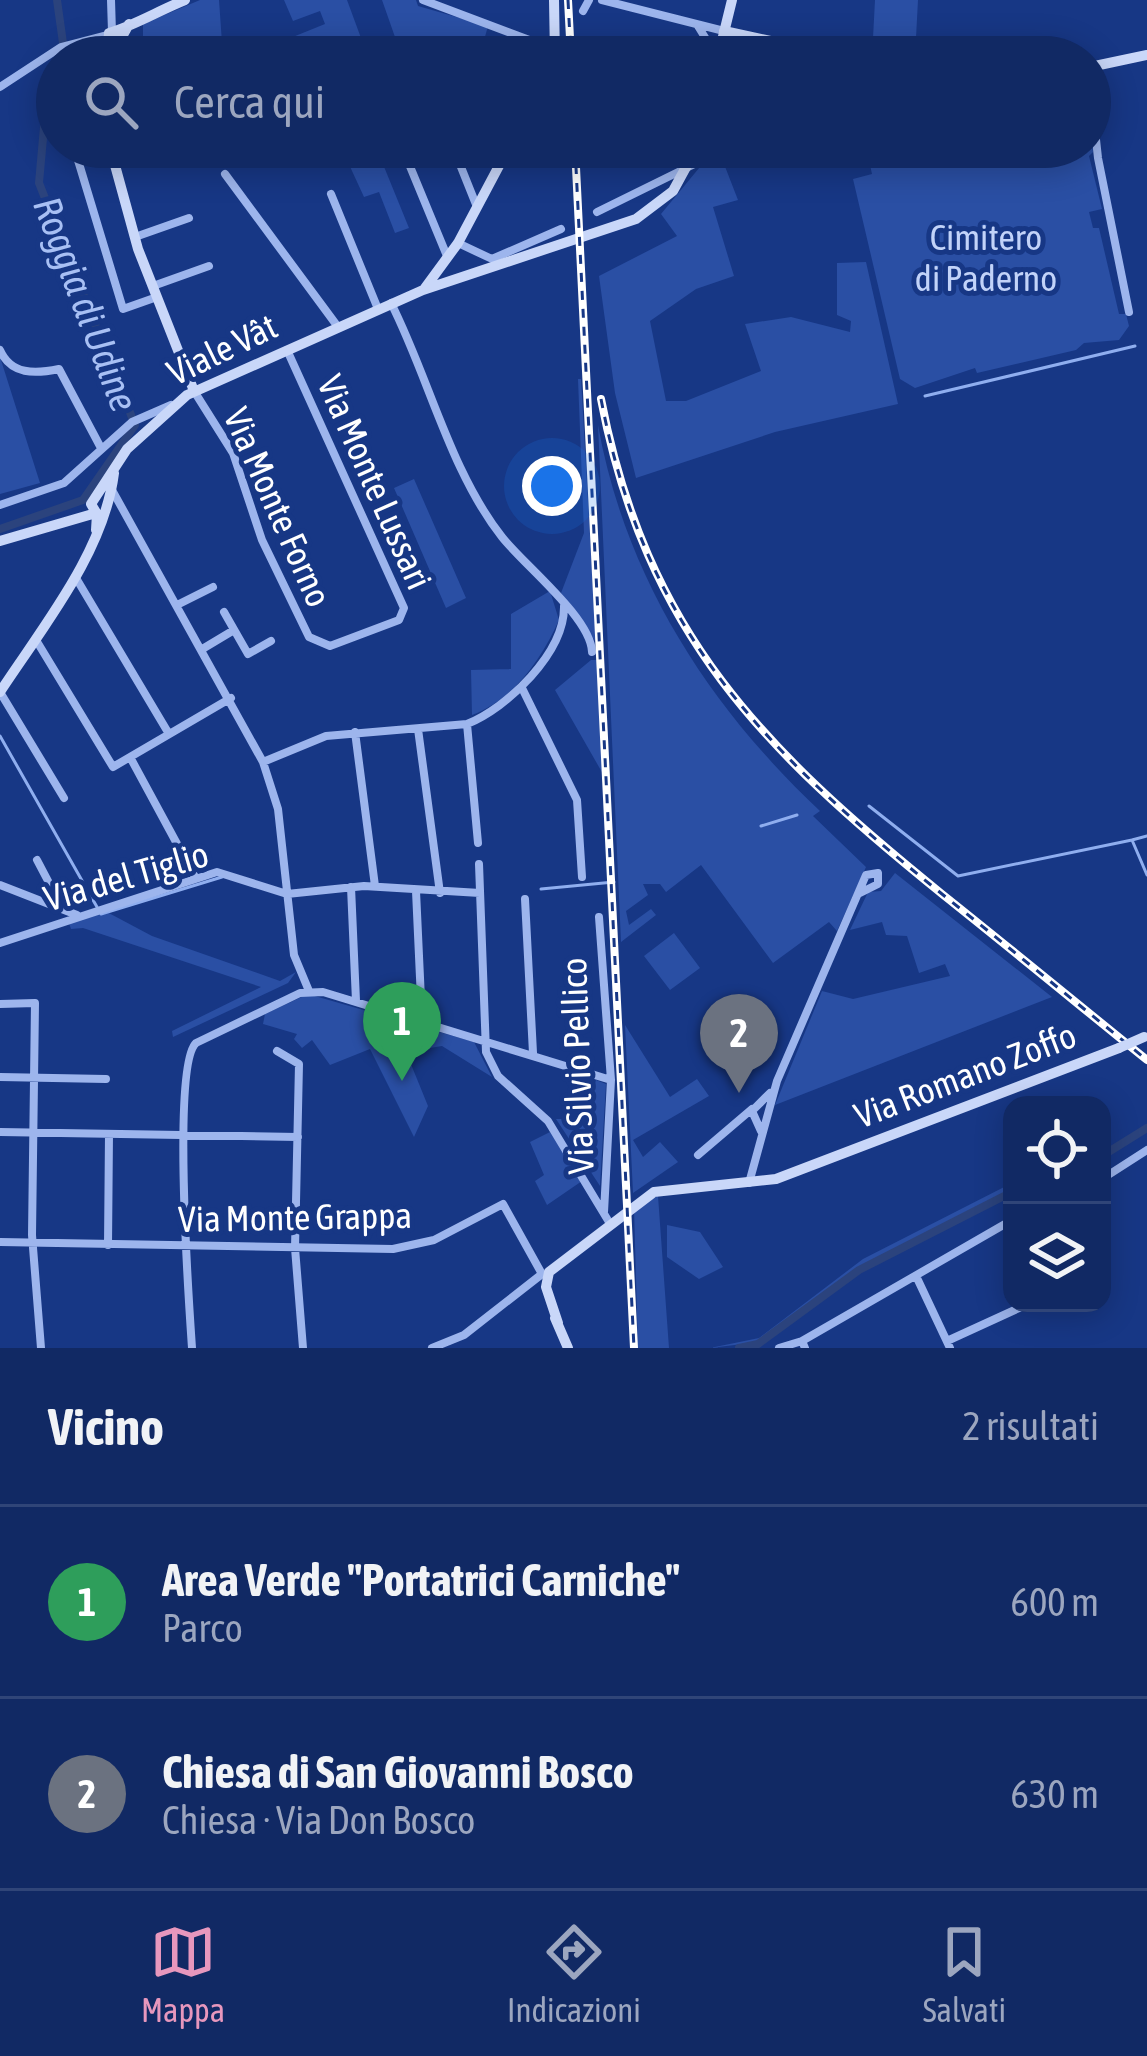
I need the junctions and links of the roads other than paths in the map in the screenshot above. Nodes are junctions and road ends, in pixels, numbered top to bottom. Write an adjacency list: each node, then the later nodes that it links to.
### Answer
1 (112, 0): 11 (street)
2 (185, 0): 12 (main road)
3 (423, 0): 13 (street)
4 (554, 0): 14 (main road)
5 (589, 0): 8 (street)
6 (602, 0): 9 (street)
7 (733, 0): 10 (main road); 17 (main road)
8 (583, 11)
9 (697, 25): 10 (street); 15 (street)
10 (724, 31): 16 (main road); 17 (main road)
11 (111, 36)
12 (117, 36)
13 (512, 36)
14 (555, 36)
15 (704, 36)
16 (723, 36)
17 (753, 36)
18 (1147, 55): 20 (main road)
19 (36, 62): 21 (street)
20 (1111, 63)
21 (0, 87)
22 (80, 168): 42 (street)
23 (116, 168): 36 (main road)
24 (411, 168): 38 (street)
25 (462, 168): 32 (street)
26 (498, 168): 32 (main road)
27 (685, 168): 33 (street)
28 (688, 168): 40 (main road, Viale Vât)
29 (1099, 168): 45 (street)
30 (224, 174): 46 (street)
31 (331, 194): 44 (street)
32 (477, 206): 37 (main road)
33 (598, 212)
34 (189, 218): 36 (street)
35 (561, 229): 37 (street)
36 (135, 237): 42 (main road)
37 (458, 243): 38 (main road)
38 (448, 258): 40 (main road); 41 (main road)
39 (209, 266): 42 (street)
40 (463, 279): 41 (main road, Viale Vât)
41 (423, 290): 43 (main road, Viale Vât)
42 (155, 292): 49 (main road)
43 (392, 303): 44 (main road, Viale Vât); 58 (street)
44 (378, 309): 46 (main road, Viale Vât)
45 (1130, 312)
46 (338, 327): 47 (main road, Viale Vât)
47 (287, 349): 49 (main road, Viale Vât); 60 (street, Via Monte Lussari)
48 (0, 350): 51 (street)
49 (194, 391): 50 (main road, Viale Vât); 60 (street, Via Monte Forno)
50 (173, 404): 51 (street); 53 (main road, Viale Vât)
51 (101, 448): 52 (street)
52 (0, 505)
53 (105, 505): 54 (main road, Viale Vât); 55 (main road); 57 (street)
54 (0, 541)
55 (76, 578): 62 (main road); 72 (street)
56 (213, 586): 57 (street)
57 (179, 604): 64 (street)
58 (564, 606): 65 (street); 66 (street)
59 (224, 612): 61 (street)
60 (383, 626)
61 (234, 630): 63 (street); 64 (street)
62 (35, 639): 67 (main road); 73 (street)
63 (271, 641)
64 (204, 648): 68 (street)
65 (592, 652)
66 (522, 688): 69 (street); 80 (street)
67 (0, 692): 75 (street)
68 (231, 698): 72 (street); 74 (street)
69 (467, 724): 70 (street); 76 (street)
70 (418, 729): 71 (street); 85 (street)
71 (355, 732): 74 (street); 83 (street)
72 (169, 734): 73 (street)
73 (130, 757): 79 (street)
74 (263, 762): 88 (street)
75 (64, 798)
76 (478, 843)
77 (38, 860): 90 (street)
78 (479, 864): 86 (street)
79 (195, 877): 88 (street, Via del Tiglio); 91 (street, Via del Tiglio)
80 (581, 877)
81 (0, 885): 90 (street)
82 (351, 886): 83 (street, Via del Tiglio); 88 (street, Via del Tiglio); 95 (street)
83 (375, 886): 84 (street, Via del Tiglio)
84 (416, 891): 85 (street, Via del Tiglio); 97 (street)
85 (440, 892): 86 (street, Via del Tiglio)
86 (480, 892): 99 (street)
87 (860, 893): 106 (street)
88 (287, 894): 94 (street)
89 (524, 899): 101 (street)
90 (56, 907): 91 (street)
91 (79, 916): 93 (street, Via del Tiglio)
92 (599, 917): 105 (street, Via Silvio Pellico)
93 (0, 943)
94 (309, 991): 95 (street); 110 (street)
95 (356, 1001): 97 (street)
96 (0, 1004): 103 (street)
97 (422, 1021): 99 (street)
98 (1145, 1037): 115 (main road, Via Romano Zoffo, bridge)
99 (484, 1041): 101 (street); 117 (street)
100 (277, 1051): 111 (street)
101 (532, 1053): 105 (street)
102 (0, 1077): 103 (street)
103 (34, 1078): 104 (street); 108 (street)
104 (106, 1079)
105 (611, 1080): 116 (street, Via Silvio Pellico)
106 (759, 1113): 113 (street); 115 (street)
107 (0, 1132): 108 (street)
108 (33, 1132): 109 (street); 121 (street)
109 (109, 1134): 110 (street); 122 (street)
110 (185, 1136): 111 (street); 123 (street)
111 (298, 1137): 124 (street)
112 (1147, 1150): 114 (street)
113 (698, 1154)
114 (1111, 1173)
115 (749, 1182): 118 (main road, Via Romano Zoffo); 118 (main road, Via Romano Zoffo)
116 (608, 1189): 117 (street); 118 (street, Via Silvio Pellico)
117 (594, 1195): 118 (street)
118 (607, 1218): 125 (main road)
119 (1003, 1225): 126 (street)
120 (0, 1242): 121 (street, Via Monte Grappa)
121 (33, 1243): 122 (street, Via Monte Grappa); 130 (street)
122 (108, 1245): 123 (street, Via Monte Grappa)
123 (184, 1246): 124 (street, Via Monte Grappa); 131 (street)
124 (295, 1248): 125 (street, Via Monte Grappa); 132 (street)
125 (544, 1275): 133 (street); 134 (main road)
126 (917, 1278): 128 (street); 129 (street)
127 (1012, 1312): 129 (street)
128 (804, 1344): 135 (street)
129 (949, 1344)
130 (41, 1348)
131 (192, 1348)
132 (303, 1348)
133 (432, 1348)
134 (568, 1348)
135 (779, 1348)

